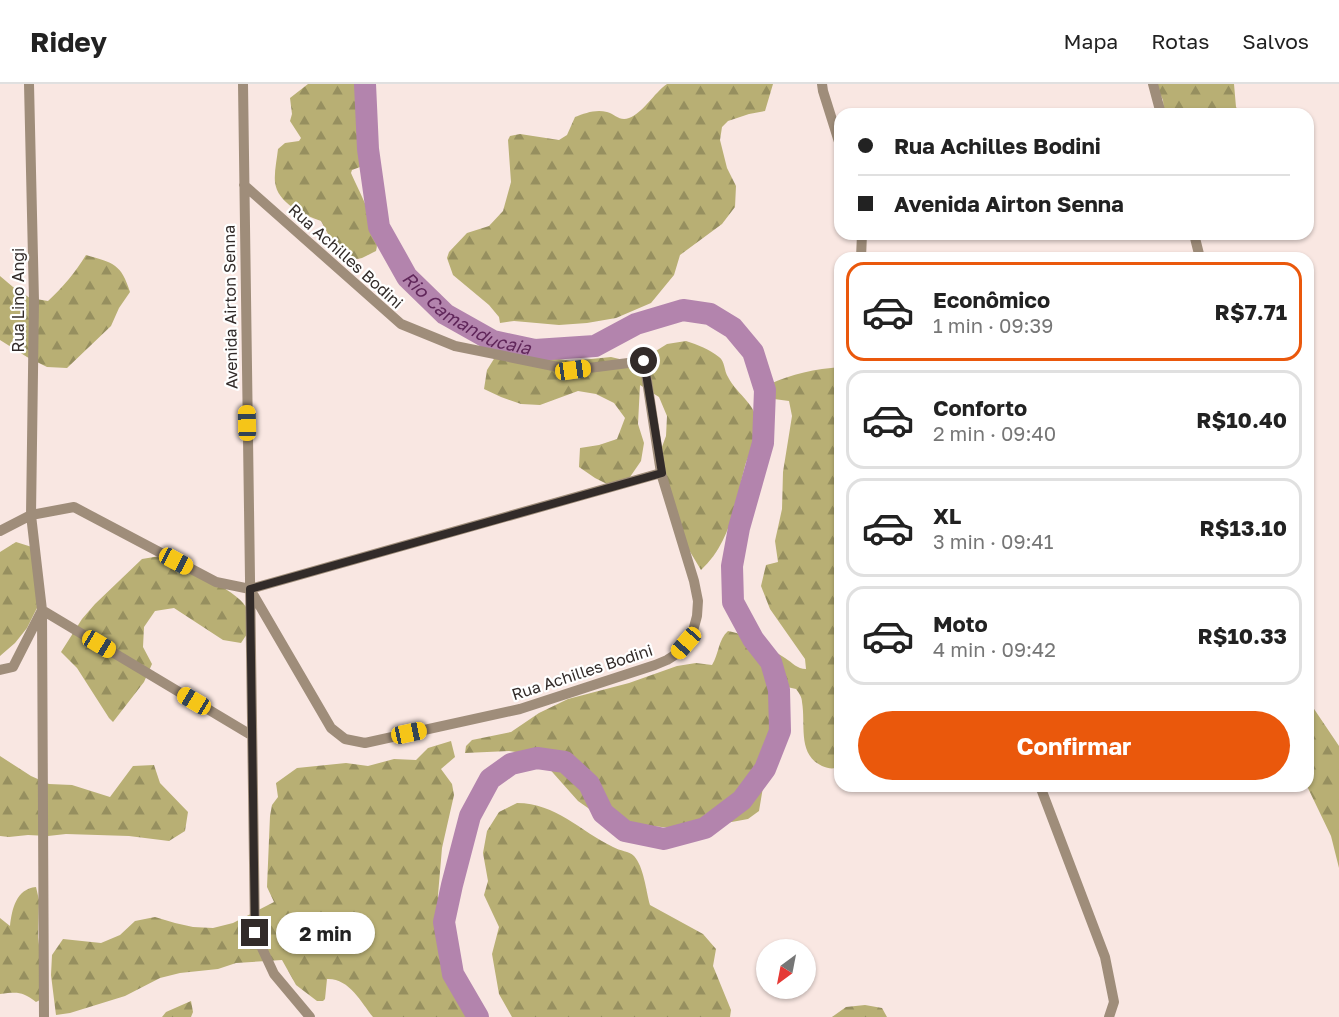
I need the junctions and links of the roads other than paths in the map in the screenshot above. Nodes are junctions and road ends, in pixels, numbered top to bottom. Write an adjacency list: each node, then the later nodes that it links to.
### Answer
1 (29, 84): 9 (street, Rua Lino Angi)
2 (243, 84): 7 (street, Avenida Airton Senna)
3 (822, 84): 6 (street)
4 (1153, 84): 5 (street)
5 (1159, 108)
6 (834, 126)
7 (244, 185): 8 (street, Rua Achilles Bodini); 11 (street, Avenida Airton Senna)
8 (662, 473): 11 (street); 11 (street, Rua Achilles Bodini)
9 (31, 515): 10 (street); 11 (street); 12 (street, Rua Lino Angi)
10 (0, 531)
11 (250, 589): 14 (street, Avenida Airton Senna)
12 (42, 610): 13 (street); 14 (street); 16 (street, Rua Lino Angi)
13 (0, 670)
14 (251, 735): 17 (street, Avenida Airton Senna)
15 (1042, 792): 18 (street)
16 (44, 1017)
17 (310, 1017)
18 (1109, 1017)

